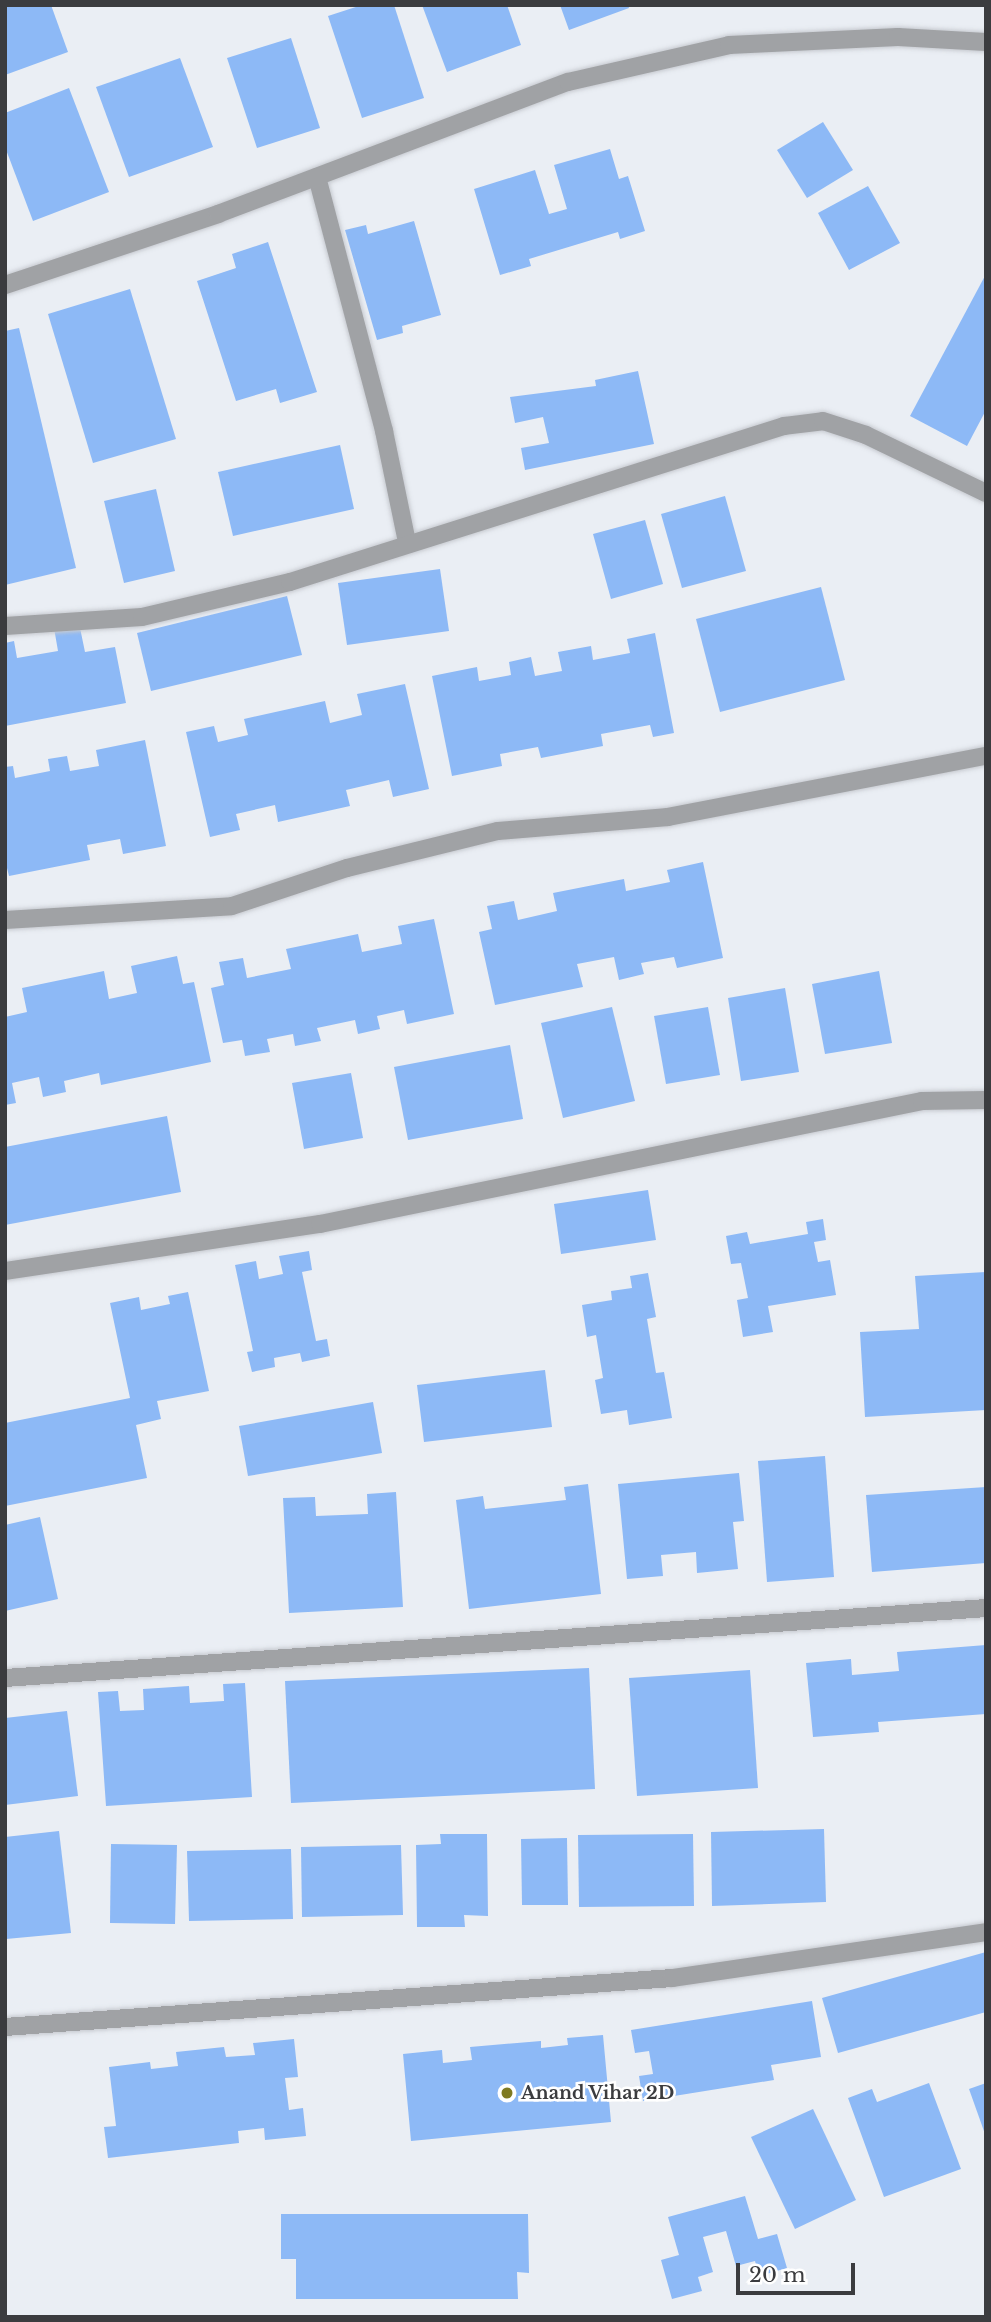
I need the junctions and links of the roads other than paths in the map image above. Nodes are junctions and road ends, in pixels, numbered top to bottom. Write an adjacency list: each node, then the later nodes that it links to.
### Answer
1 (986, 42): 2 (street)
2 (317, 177): 3 (street); 5 (street)
3 (5, 285)
4 (986, 493): 5 (street)
5 (407, 541): 6 (street)
6 (5, 626)
7 (986, 756): 8 (street)
8 (5, 920)
9 (986, 1100): 10 (street)
10 (5, 1271)
11 (986, 1608): 12 (street)
12 (5, 1678)
13 (986, 1932): 14 (street)
14 (5, 2027)

